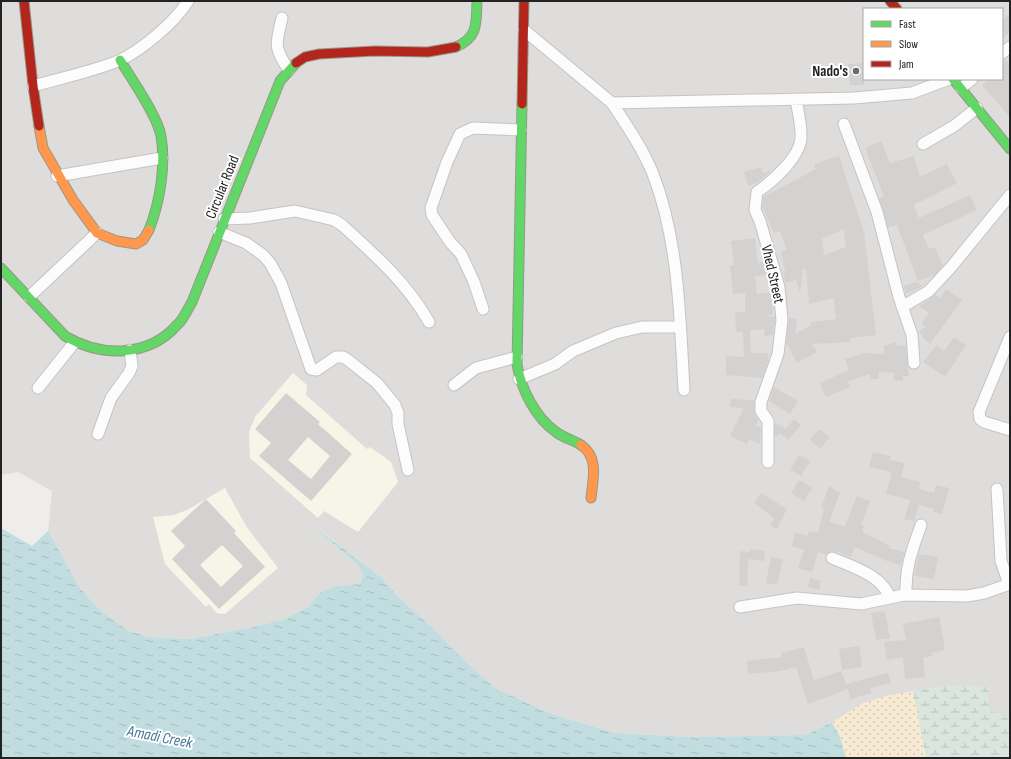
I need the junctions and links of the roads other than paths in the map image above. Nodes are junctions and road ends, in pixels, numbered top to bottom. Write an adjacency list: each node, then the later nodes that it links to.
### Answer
1 (24, 1): 12 (street)
2 (188, 1): 7 (street)
3 (477, 1): 8 (street, Circular Road)
4 (524, 1): 6 (street)
5 (282, 18): 8 (street)
6 (524, 30): 15 (street); 18 (street)
7 (120, 60): 12 (street); 21 (street)
8 (289, 70): 24 (street, Circular Road)
9 (946, 80): 14 (street)
10 (954, 80): 13 (street)
11 (971, 80): 13 (street)
12 (33, 86): 22 (street)
13 (961, 88): 16 (street)
14 (796, 100): 15 (street); 44 (street, Vhed Street)
15 (612, 103): 32 (street)
16 (977, 108): 19 (street); 20 (street)
17 (844, 124): 29 (street)
18 (521, 130): 30 (street); 36 (street)
19 (922, 144)
20 (1010, 149)
21 (162, 158): 22 (street); 26 (street)
22 (57, 176): 26 (street)
23 (1010, 195): 29 (street)
24 (224, 219): 25 (street, Circular Road); 31 (street)
25 (219, 232): 35 (street, Circular Road); 45 (street)
26 (97, 233): 28 (street)
27 (1, 268): 28 (street, Circular Road)
28 (29, 297): 34 (street, Circular Road)
29 (902, 307): 37 (street)
30 (483, 309)
31 (429, 322)
32 (680, 327): 38 (street); 41 (street)
33 (1010, 337): 42 (street)
34 (74, 343): 35 (street, Circular Road); 40 (street)
35 (130, 350): 43 (street)
36 (517, 357): 38 (street); 39 (street)
37 (914, 363)
38 (519, 379): 47 (street)
39 (454, 385)
40 (38, 388)
41 (684, 390)
42 (1010, 429)
43 (98, 434)
44 (768, 462)
45 (408, 470)
46 (997, 489): 50 (street)
47 (590, 498)
48 (921, 525): 51 (street)
49 (832, 558): 52 (street)
50 (1009, 584): 51 (street)
51 (906, 595): 52 (street)
52 (890, 598): 53 (street)
53 (740, 607)

